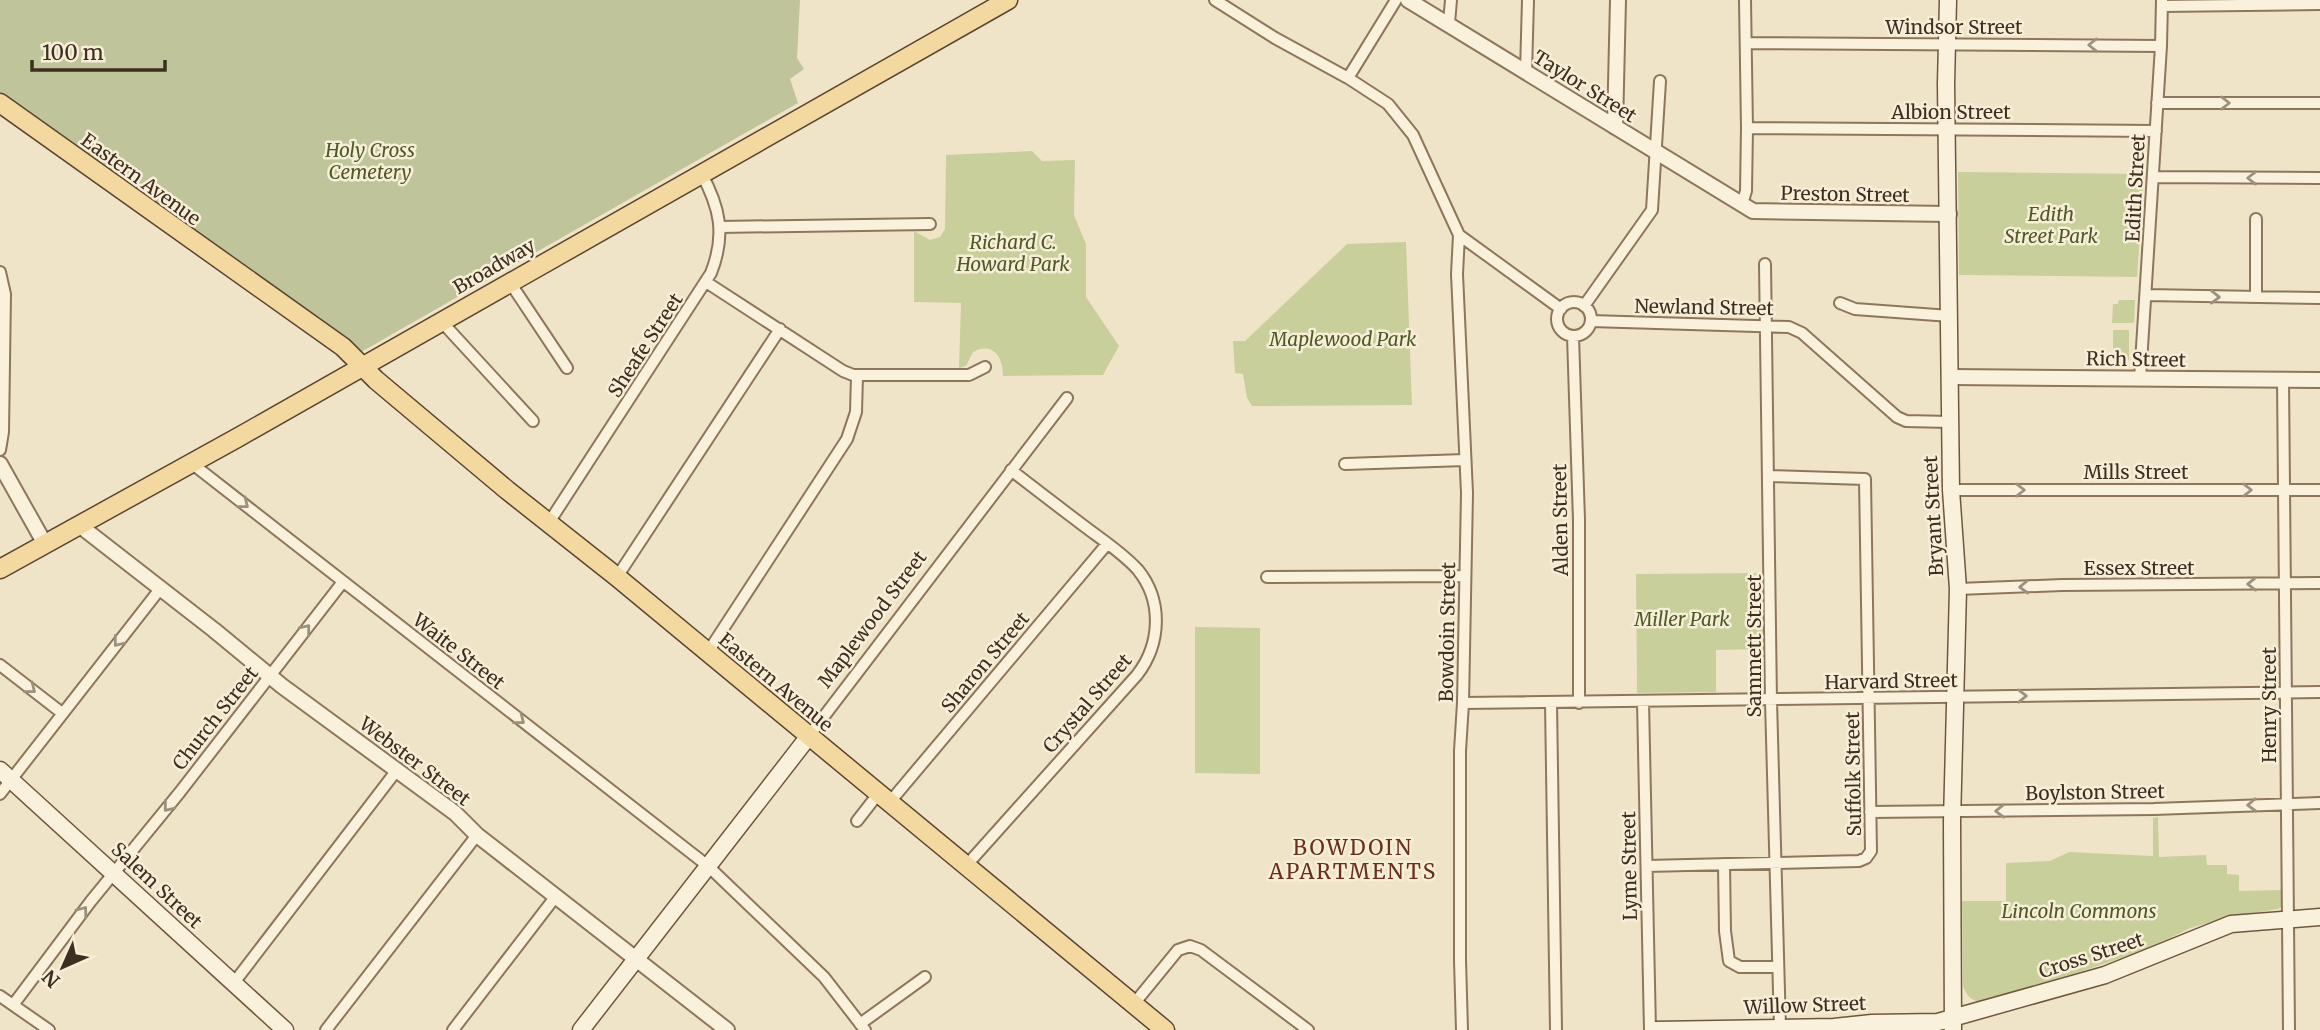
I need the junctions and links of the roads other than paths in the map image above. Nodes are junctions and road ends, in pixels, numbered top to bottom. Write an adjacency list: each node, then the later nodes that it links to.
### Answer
1 (1008, 0): 27 (main road, Broadway)
2 (1215, 0): 17 (street)
3 (1396, 0): 17 (street)
4 (1408, 0): 12 (street, Taylor Street)
5 (1451, 0): 12 (street)
6 (1528, 0): 16 (street)
7 (1618, 0): 22 (street)
8 (1745, 0): 13 (street)
9 (1948, 0): 14 (main road, Bryant Street)
10 (2162, 3): 11 (street); 15 (street, Edith Street)
11 (2320, 4)
12 (1449, 23): 16 (street, Taylor Street)
13 (1746, 43): 14 (street, Windsor Street); 23 (street)
14 (1947, 44): 15 (street, Windsor Street, one-way to 14); 24 (main road, Bryant Street)
15 (2161, 46): 20 (street, Edith Street)
16 (1526, 72): 22 (street, Taylor Street)
17 (1348, 78): 35 (street)
18 (1660, 81): 26 (street)
19 (0, 103): 52 (main road, Eastern Avenue)
20 (2157, 103): 21 (street, one-way to 21); 25 (street, Edith Street)
21 (2320, 103)
22 (1615, 127): 26 (street, Taylor Street)
23 (1747, 128): 24 (street, Albion Street); 30 (street)
24 (1948, 129): 25 (street, Albion Street); 31 (main road, Bryant Street)
25 (2156, 131): 28 (street, Edith Street)
26 (1656, 151): 30 (street, Taylor Street); 44 (street)
27 (701, 173): 34 (street, Sheafe Street); 38 (main road, Broadway)
28 (2153, 177): 29 (street, one-way to 28); 40 (street, Edith Street)
29 (2320, 178)
30 (1742, 204): 31 (street, Preston Street)
31 (1949, 214): 46 (main road, Bryant Street)
32 (2256, 219): 41 (street)
33 (930, 224): 34 (street)
34 (720, 227): 39 (street, Sheafe Street)
35 (1459, 235): 45 (street); 64 (street, Bowdoin Street)
36 (1765, 264): 49 (street, Sammett Street)
37 (0, 272): 63 (street)
38 (509, 281): 47 (main road, Broadway); 54 (street)
39 (706, 282): 50 (street); 73 (street, Sheafe Street)
40 (2147, 295): 41 (street, one-way to 41); 57 (street, Edith Street)
41 (2256, 298): 42 (street)
42 (2320, 298)
43 (1840, 303): 46 (street)
44 (1584, 306): 45 (street); 48 (street)
45 (1561, 309): 51 (street)
46 (1950, 316): 56 (main road, Bryant Street)
47 (441, 321): 52 (main road, Broadway); 61 (street)
48 (1591, 321): 49 (street, Newland Street); 51 (street)
49 (1768, 326): 62 (street, Newland Street); 69 (street, Sammett Street)
50 (779, 329): 55 (street); 79 (street)
51 (1573, 336): 97 (street, Alden Street)
52 (360, 366): 65 (main road, Broadway); 73 (main road, Eastern Avenue)
53 (985, 367): 55 (street)
54 (567, 368)
55 (857, 376): 86 (street)
56 (1951, 377): 57 (street, Rich Street); 62 (main road, Bryant Street)
57 (2140, 379): 58 (street, Rich Street)
58 (2283, 380): 59 (street, Rich Street); 71 (street, Henry Street)
59 (2320, 380)
60 (1067, 398): 68 (street, Maplewood Street)
61 (533, 421)
62 (1950, 422): 70 (main road, Bryant Street)
63 (0, 450)
64 (1465, 460): 67 (street); 78 (street, Bowdoin Street)
65 (190, 462): 74 (main road, Broadway); 81 (street, Waite Street, one-way to 81)
66 (0, 464): 75 (street)
67 (1345, 464)
68 (1011, 470): 76 (street, Crystal Street); 99 (street, Maplewood Street)
69 (1770, 476): 91 (street, Suffolk Street); 93 (street, Sammett Street)
70 (1951, 490): 71 (street, Mills Street, one-way to 71); 85 (main road, Bryant Street)
71 (2283, 490): 72 (street, Mills Street); 82 (street, Henry Street)
72 (2320, 490)
73 (548, 524): 79 (main road, Eastern Avenue)
74 (79, 526): 75 (main road, Broadway); 84 (street, Webster Street)
75 (45, 544): 77 (main road, Broadway)
76 (1107, 544): 103 (street, Sharon Street); 114 (street, Crystal Street)
77 (0, 569)
78 (1465, 576): 80 (street); 95 (street, Bowdoin Street)
79 (617, 577): 86 (main road, Eastern Avenue)
80 (1267, 577)
81 (342, 583): 88 (street, Church Street, one-way to 81); 112 (street, Waite Street, one-way to 112)
82 (2286, 583): 83 (street, Essex Street); 85 (street, Essex Street, one-way to 85); 90 (street, Henry Street)
83 (2320, 583)
84 (160, 589): 88 (street, Webster Street); 98 (street, one-way to 98)
85 (1958, 589): 92 (main road, Bryant Street)
86 (708, 652): 99 (main road, Eastern Avenue)
87 (0, 665): 98 (street, one-way to 98)
88 (270, 676): 100 (street, Webster Street); 115 (street, Church Street, one-way to 115)
89 (2320, 692): 90 (street, Harvard Street)
90 (2286, 693): 92 (street, Harvard Street, one-way to 90); 105 (street, Henry Street)
91 (1869, 697): 92 (street, Harvard Street); 93 (street, Harvard Street); 106 (street, Suffolk Street)
92 (1954, 697): 107 (main road, Bryant Street)
93 (1772, 701): 94 (street, Harvard Street); 110 (street, Sammett Street)
94 (1643, 702): 97 (street, Harvard Street); 113 (street, Lyme Street)
95 (1463, 703): 96 (street, Harvard Street); 137 (street, Bowdoin Street)
96 (1551, 703): 97 (street, Harvard Street); 138 (street)
97 (1579, 703)
98 (62, 713): 101 (street)
99 (809, 736): 103 (main road, Eastern Avenue); 112 (main road, Maplewood Street)
100 (397, 770): 109 (street, Webster Street); 122 (street)
101 (6, 775): 102 (street); 115 (main road, Salem Street)
102 (0, 794)
103 (884, 799): 108 (street, Sharon Street); 114 (main road, Eastern Avenue)
104 (2320, 803): 105 (street, Boylston Street)
105 (2287, 804): 107 (street, Boylston Street, one-way to 107); 118 (street, Henry Street)
106 (1870, 812): 107 (street, Boylston Street); 110 (street, Suffolk Street)
107 (1953, 812): 126 (main road, Bryant Street)
108 (857, 821)
109 (477, 835): 116 (street, Webster Street); 132 (street)
110 (1775, 863): 111 (street, Suffolk Street); 120 (street, Sammett Street)
111 (1724, 864): 113 (street, Suffolk Street); 120 (street)
112 (708, 866): 119 (main road, Maplewood Street); 128 (street, Waite Street)
113 (1647, 866): 139 (street, Lyme Street)
114 (965, 867): 125 (main road, Eastern Avenue)
115 (114, 874): 122 (main road, Salem Street); 124 (street, Church Street, one-way to 115)
116 (556, 896): 119 (street, Webster Street); 133 (street)
117 (2320, 918): 118 (main road, Cross Street)
118 (2288, 919): 126 (main road, Cross Street); 140 (street, Henry Street)
119 (635, 960): 127 (street, Webster Street); 134 (main road, Maplewood Street)
120 (1777, 967): 129 (street, Sammett Street)
121 (925, 977): 128 (street)
122 (233, 984): 131 (main road, Salem Street)
123 (0, 996): 124 (street)
124 (13, 1005): 130 (street)
125 (1133, 1005): 135 (main road, Eastern Avenue); 136 (street)
126 (1954, 1024): 129 (main road, Willow Street)
127 (718, 1027)
128 (862, 1027)
129 (1780, 1028): 139 (main road, Willow Street)
130 (48, 1030)
131 (285, 1030)
132 (326, 1030)
133 (453, 1030)
134 (581, 1030)
135 (1165, 1030)
136 (1308, 1030)
137 (1462, 1030)
138 (1556, 1030)
139 (1653, 1030)
140 (2289, 1030)

